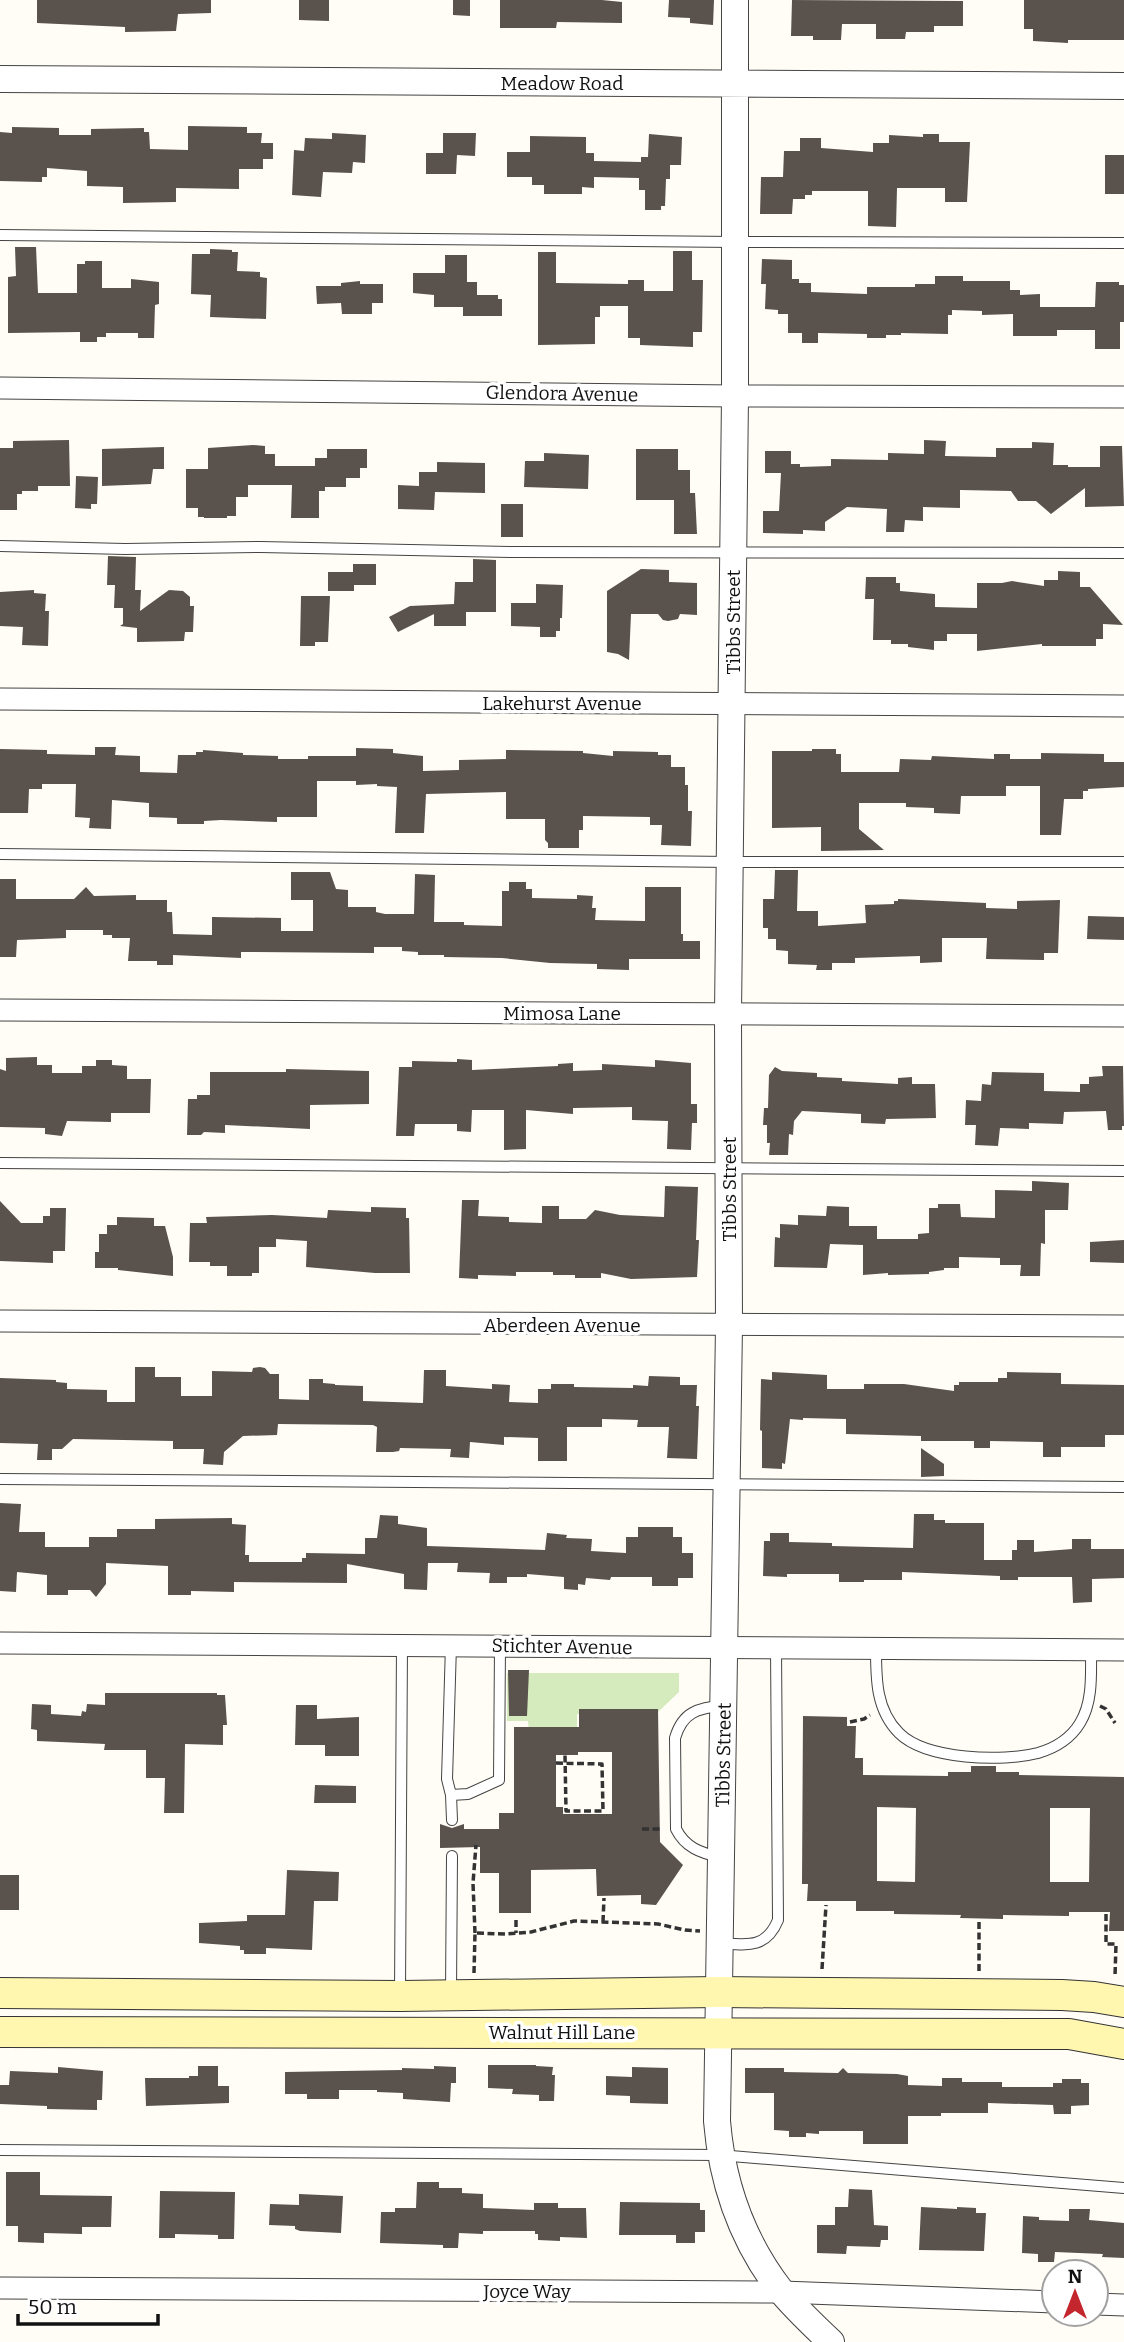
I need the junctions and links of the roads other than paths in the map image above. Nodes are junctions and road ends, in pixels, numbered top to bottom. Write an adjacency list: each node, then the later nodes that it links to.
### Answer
1 (736, 0): 3 (street, Tibbs Street)
2 (0, 79): 3 (street, Meadow Road)
3 (737, 83): 4 (street, Meadow Road); 6 (street, Tibbs Street)
4 (1124, 86)
5 (0, 235): 6 (lane)
6 (734, 242): 7 (lane); 9 (street, Tibbs Street)
7 (1124, 243)
8 (0, 388): 9 (street, Glendora Avenue)
9 (735, 396): 10 (street, Glendora Avenue); 12 (street, Tibbs Street)
10 (1124, 397)
11 (0, 546): 12 (lane)
12 (734, 553): 13 (lane); 15 (street, Tibbs Street)
13 (1124, 553)
14 (0, 699): 15 (street, Lakehurst Avenue)
15 (733, 704): 16 (street, Lakehurst Avenue); 18 (street, Tibbs Street)
16 (1124, 706)
17 (0, 854): 18 (lane)
18 (730, 862): 19 (lane); 21 (street, Tibbs Street)
19 (1124, 862)
20 (0, 1010): 21 (street, Mimosa Lane)
21 (728, 1014): 22 (street, Mimosa Lane); 24 (street, Tibbs Street)
22 (1124, 1017)
23 (0, 1163): 24 (lane)
24 (729, 1168): 25 (lane); 27 (street, Tibbs Street)
25 (1124, 1171)
26 (0, 1321): 27 (street, Aberdeen Avenue)
27 (729, 1326): 28 (street, Aberdeen Avenue); 30 (street, Tibbs Street)
28 (1124, 1326)
29 (0, 1479): 30 (lane)
30 (725, 1484): 31 (lane); 36 (street, Tibbs Street)
31 (1124, 1487)
32 (0, 1643): 33 (street, Stichter Avenue)
33 (402, 1644): 34 (street, Stichter Avenue); 51 (lane)
34 (451, 1645): 35 (street, Stichter Avenue); 42 (lane)
35 (500, 1646): 36 (street, Stichter Avenue); 42 (lane)
36 (724, 1648): 37 (street, Stichter Avenue); 41 (street, Tibbs Street)
37 (776, 1648): 38 (street, Stichter Avenue); 46 (lane)
38 (876, 1649): 39 (street, Stichter Avenue); 39 (lane)
39 (1091, 1650): 40 (street, Stichter Avenue)
40 (1124, 1650)
41 (723, 1705): 45 (street, Tibbs Street); 45 (lane)
42 (451, 1795): 43 (lane)
43 (452, 1820)
44 (452, 1856): 47 (lane)
45 (721, 1857): 46 (street, Tibbs Street)
46 (711, 1937): 48 (street, Tibbs Street)
47 (463, 1987): 48 (main road, Walnut Hill Lane); 51 (main road, Walnut Hill Lane); 53 (main road)
48 (719, 1992): 50 (main road, Walnut Hill Lane); 54 (street, Tibbs Street)
49 (0, 1993): 51 (main road, Walnut Hill Lane)
50 (1120, 1994)
51 (400, 1996)
52 (0, 2032): 53 (main road, Walnut Hill Lane)
53 (452, 2032): 54 (main road, Walnut Hill Lane)
54 (717, 2032): 55 (main road, Walnut Hill Lane); 57 (street, Tibbs Street)
55 (1124, 2044)
56 (0, 2150): 57 (lane)
57 (719, 2155): 58 (lane); 60 (street, Tibbs Street)
58 (1124, 2188)
59 (0, 2288): 60 (street, Joyce Way)
60 (782, 2292): 61 (street, Joyce Way); 62 (street, Tibbs Street)
61 (1040, 2301)
62 (831, 2342)

